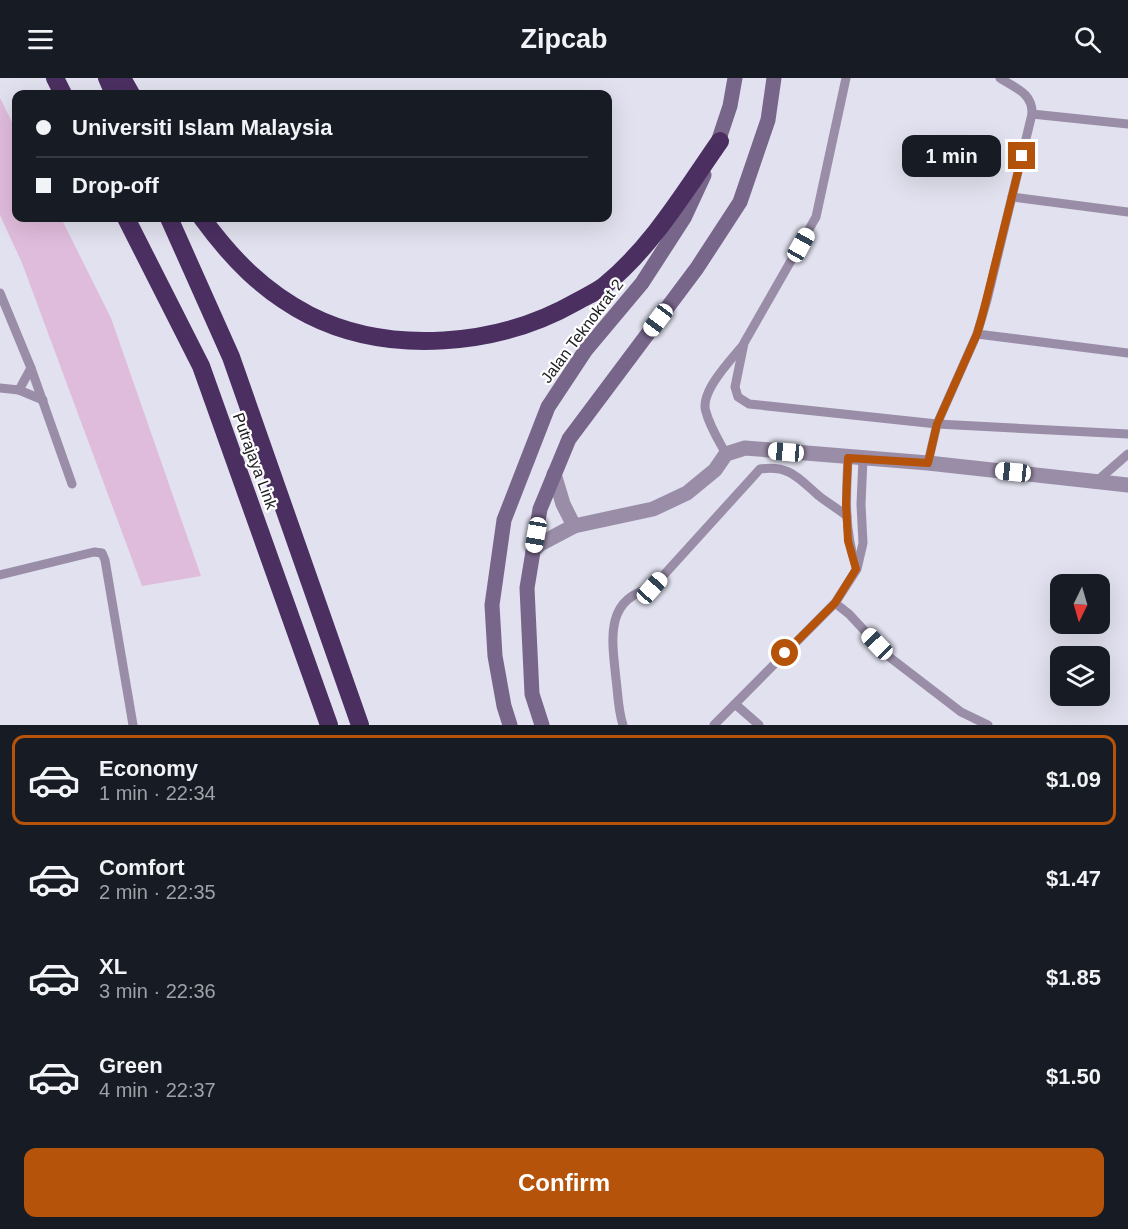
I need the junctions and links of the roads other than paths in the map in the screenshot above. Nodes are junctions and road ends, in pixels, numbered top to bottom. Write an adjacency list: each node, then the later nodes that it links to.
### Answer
1 (735, 78): 7 (main road, Jalan Teknokrat 2)
2 (774, 78): 27 (main road)
3 (846, 78): 15 (lane)
4 (1000, 78): 5 (lane)
5 (1032, 114): 6 (lane); 8 (lane)
6 (1128, 124)
7 (720, 141): 12 (highway); 41 (main road, Jalan Teknokrat 2)
8 (1012, 197): 9 (lane); 14 (lane)
9 (1128, 212)
10 (128, 222): 39 (highway, Putrajaya Link)
11 (171, 222): 40 (highway, Putrajaya Link)
12 (205, 222)
13 (0, 293): 17 (lane)
14 (977, 334): 16 (lane); 21 (lane)
15 (744, 343): 21 (lane); 23 (lane)
16 (1128, 353)
17 (31, 368): 19 (lane); 20 (lane)
18 (0, 388): 19 (lane)
19 (19, 390): 20 (lane)
20 (42, 399): 29 (lane)
21 (937, 424): 22 (lane); 26 (lane)
22 (1128, 434)
23 (726, 454): 25 (street); 32 (street)
24 (1128, 454): 28 (lane)
25 (855, 458): 26 (street); 31 (lane); 34 (lane)
26 (928, 463): 28 (street)
27 (554, 474): 32 (street); 33 (main road)
28 (1097, 481): 30 (street)
29 (72, 484)
30 (1128, 485)
31 (847, 516): 34 (lane); 43 (lane)
32 (574, 526): 33 (street)
33 (533, 551): 42 (main road)
34 (856, 569): 36 (lane)
35 (0, 575): 38 (lane)
36 (835, 603): 37 (lane); 46 (lane)
37 (735, 704): 44 (lane); 45 (lane)
38 (132, 725)
39 (329, 725)
40 (360, 725)
41 (510, 725)
42 (542, 725)
43 (623, 725)
44 (714, 725)
45 (759, 725)
46 (988, 725)

